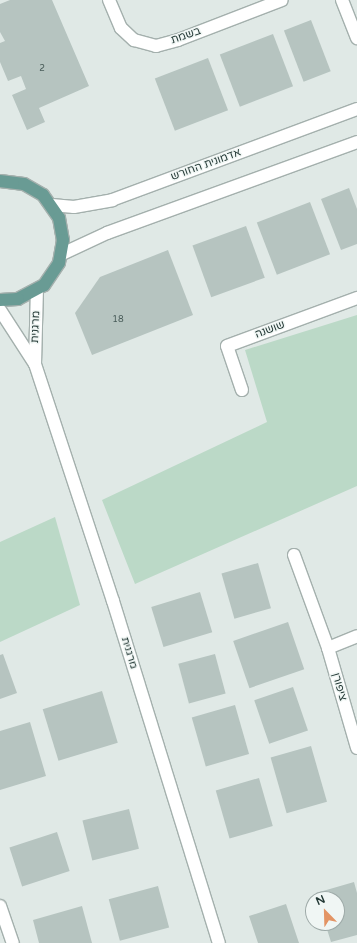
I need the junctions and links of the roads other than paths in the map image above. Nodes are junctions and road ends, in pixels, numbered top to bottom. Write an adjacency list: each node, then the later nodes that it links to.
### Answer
1 (109, 0): 2 (street, בשמת)
2 (282, 0)
3 (342, 0): 4 (street)
4 (357, 38)
5 (357, 108): 9 (street, אדמונית החורש)
6 (357, 142): 10 (street)
7 (0, 172): 8 (main road)
8 (4, 181): 9 (main road)
9 (52, 205): 10 (main road)
10 (62, 254): 11 (main road)
11 (37, 290): 13 (main road); 15 (street, מרגנית)
12 (357, 298): 16 (street, שושנה)
13 (0, 300)
14 (0, 310): 15 (street, מרגנית)
15 (35, 364): 23 (street, מרגנית)
16 (242, 390)
17 (294, 555): 19 (street, ציפורן)
18 (357, 636): 19 (street)
19 (328, 648): 20 (street, ציפורן)
20 (357, 748)
21 (0, 906): 22 (street)
22 (13, 943)
23 (220, 943)

